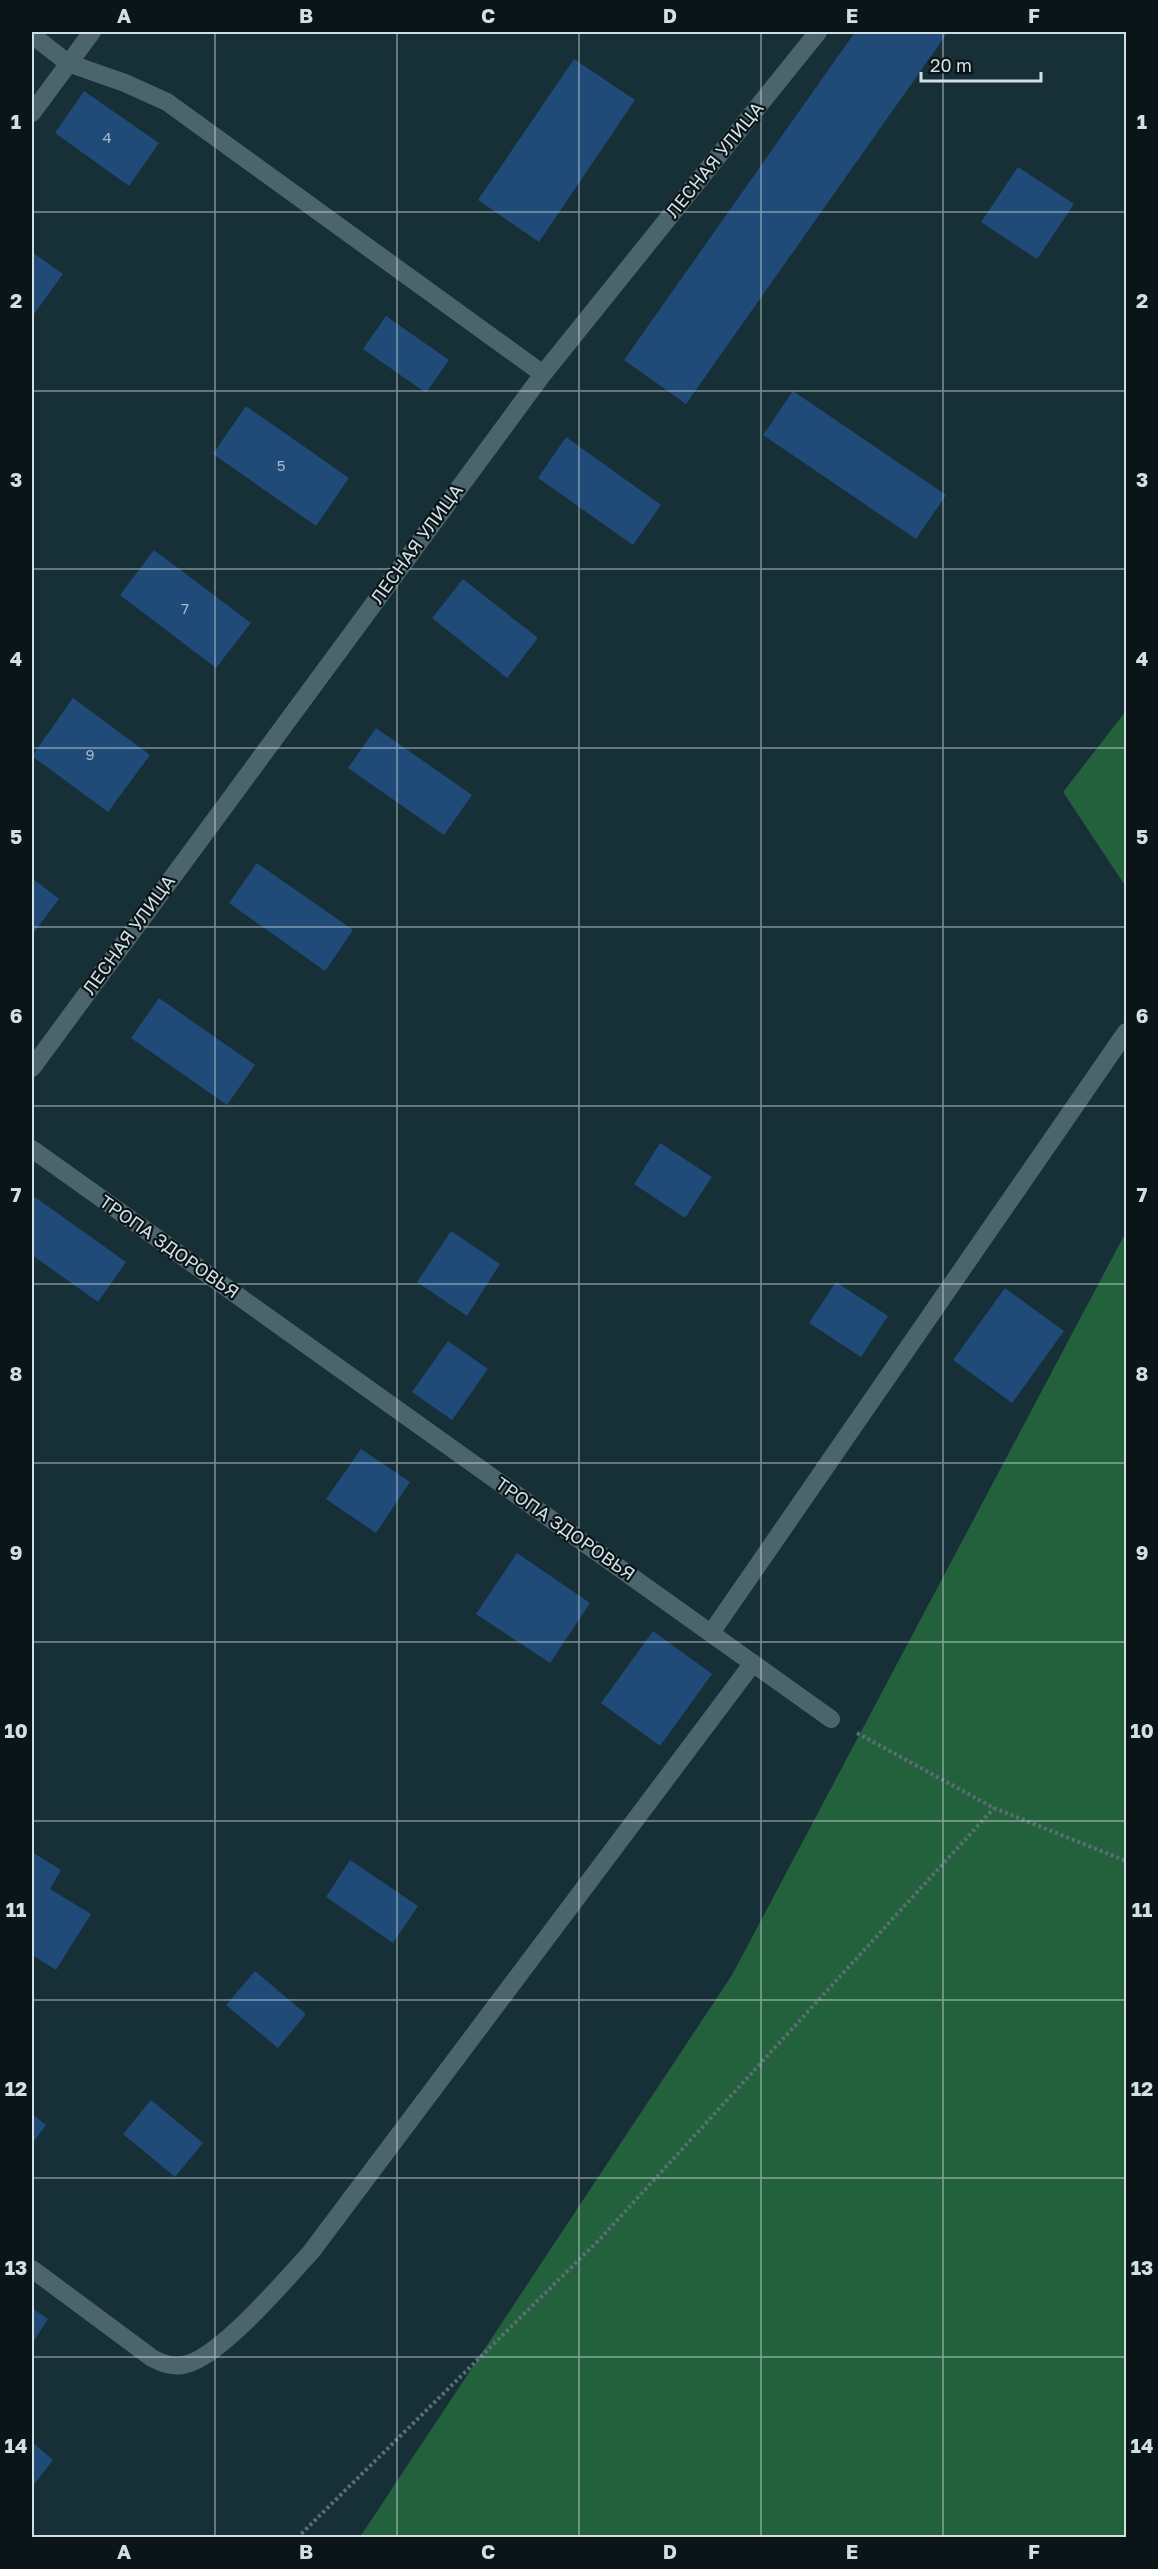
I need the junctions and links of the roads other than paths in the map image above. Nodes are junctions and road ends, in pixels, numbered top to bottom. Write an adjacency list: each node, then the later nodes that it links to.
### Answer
1 (92, 32): 4 (street)
2 (818, 32): 6 (street, ЛЕСНАЯ УЛИЦА)
3 (32, 35): 4 (street)
4 (68, 63): 5 (street); 6 (street)
5 (32, 113)
6 (543, 374): 8 (street, ЛЕСНАЯ УЛИЦА)
7 (1126, 1032): 10 (street)
8 (32, 1068)
9 (32, 1149): 10 (street, ТРОПА ЗДОРОВЬЯ)
10 (711, 1633): 11 (street, ТРОПА ЗДОРОВЬЯ)
11 (753, 1663): 12 (street, ТРОПА ЗДОРОВЬЯ); 13 (street)
12 (831, 1719)
13 (32, 2269)

